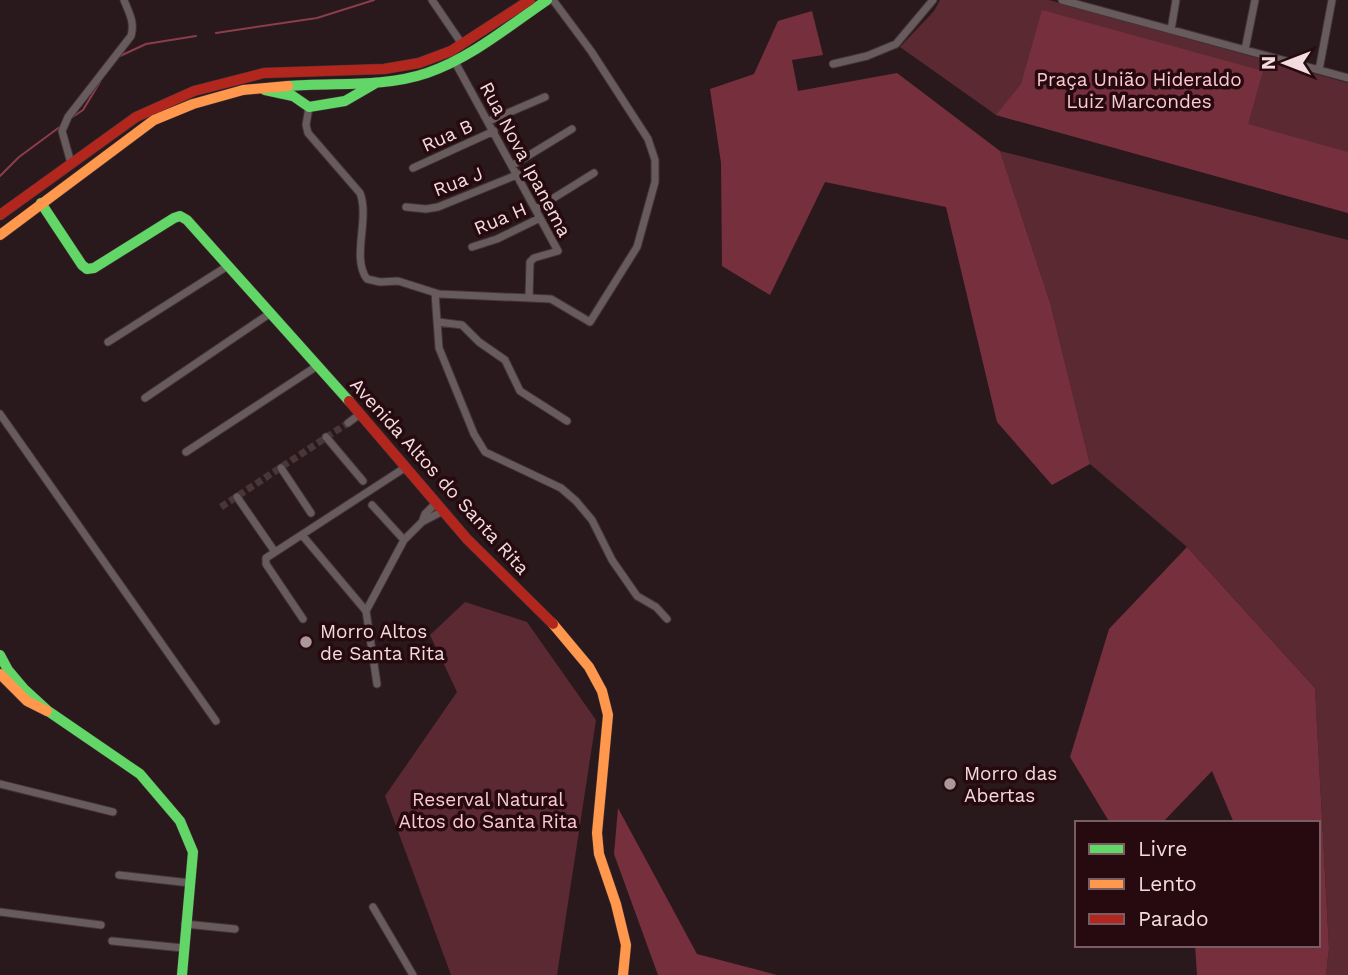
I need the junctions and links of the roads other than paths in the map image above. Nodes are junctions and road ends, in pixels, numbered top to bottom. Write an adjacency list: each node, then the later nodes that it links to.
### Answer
1 (124, 0): 30 (street)
2 (432, 0): 13 (street)
3 (530, 0): 13 (street)
4 (547, 0): 15 (street)
5 (553, 0): 44 (street)
6 (933, 0): 16 (street)
7 (1062, 0): 11 (street)
8 (1176, 0): 12 (street)
9 (1255, 0): 14 (street)
10 (1332, 0): 18 (street)
11 (1094, 4): 12 (street)
12 (1171, 30): 14 (street)
13 (462, 44): 17 (street)
14 (1245, 50): 18 (street)
15 (455, 62): 21 (street); 27 (street, Rua Nova Ipanema)
16 (833, 64)
17 (342, 70): 19 (street); 22 (street)
18 (1319, 70): 20 (street)
19 (264, 73): 23 (street); 30 (street)
20 (1348, 78)
21 (376, 83): 22 (street); 25 (street)
22 (356, 84): 23 (street); 25 (street)
23 (255, 88): 26 (street); 35 (street)
24 (545, 97): 27 (street)
25 (351, 100): 26 (street)
26 (309, 107): 43 (street)
27 (488, 121): 29 (street, Rua Nova Ipanema)
28 (572, 129): 31 (street)
29 (494, 131): 31 (street, Rua Nova Ipanema); 32 (street, Rua B)
30 (71, 163): 38 (street)
31 (513, 165): 34 (street, Rua Nova Ipanema)
32 (413, 168)
33 (594, 173): 37 (street)
34 (519, 174): 36 (street, Rua J); 37 (street, Rua Nova Ipanema)
35 (41, 203): 40 (street); 42 (street, Avenida Altos do Santa Rita)
36 (406, 207)
37 (536, 209): 39 (street, Rua Nova Ipanema)
38 (0, 215)
39 (540, 218): 41 (street, Rua H); 44 (street, Rua Nova Ipanema)
40 (0, 235)
41 (472, 247)
42 (226, 267): 45 (street, Avenida Altos do Santa Rita); 47 (street)
43 (435, 293): 44 (street); 46 (street)
44 (529, 298)
45 (270, 314): 48 (street, Avenida Altos do Santa Rita); 49 (street)
46 (438, 322): 52 (street); 68 (street)
47 (108, 342)
48 (317, 366): 51 (street, Avenida Altos do Santa Rita); 55 (street)
49 (145, 398)
50 (0, 414): 73 (street)
51 (360, 414): 53 (street); 56 (street, Avenida Altos do Santa Rita)
52 (567, 421)
53 (348, 423)
54 (326, 437): 58 (street)
55 (186, 452)
56 (406, 467): 61 (street, Avenida Altos do Santa Rita); 63 (street)
57 (281, 468): 62 (street)
58 (363, 481)
59 (237, 497): 65 (street)
60 (372, 505): 64 (street)
61 (440, 507): 64 (street); 87 (street, Avenida Altos do Santa Rita)
62 (311, 513)
63 (302, 535): 65 (street); 66 (street)
64 (404, 540): 66 (street)
65 (275, 552): 67 (street)
66 (366, 611): 71 (street)
67 (303, 619)
68 (667, 619)
69 (0, 655): 72 (street)
70 (0, 674): 72 (street)
71 (377, 684)
72 (48, 711): 77 (street)
73 (216, 721)
74 (0, 784): 75 (street)
75 (113, 812)
76 (119, 875): 77 (street)
77 (190, 883): 80 (street)
78 (373, 906): 86 (street)
79 (0, 912): 81 (street)
80 (186, 924): 82 (street); 84 (street)
81 (101, 925)
82 (235, 929)
83 (112, 942): 84 (street)
84 (183, 948): 85 (street)
85 (181, 975)
86 (413, 975)
87 (623, 975)

